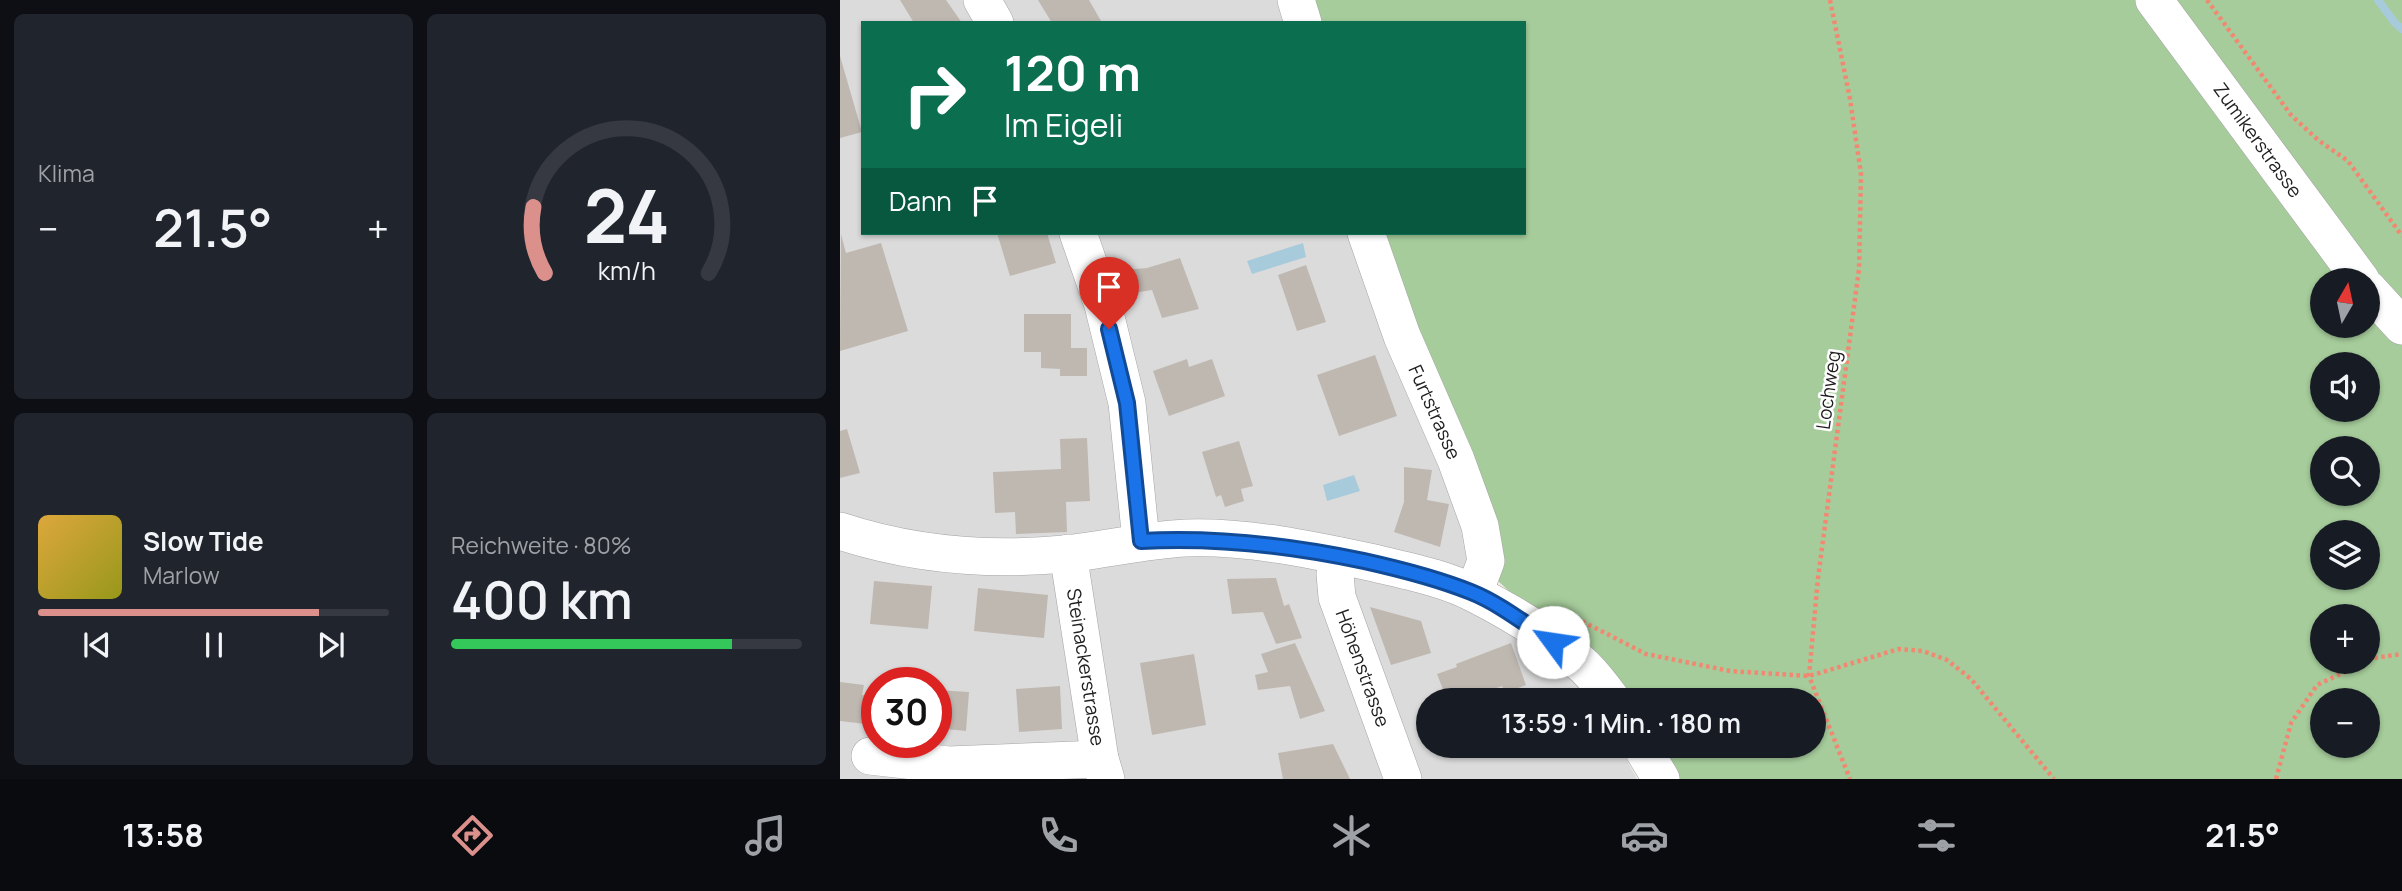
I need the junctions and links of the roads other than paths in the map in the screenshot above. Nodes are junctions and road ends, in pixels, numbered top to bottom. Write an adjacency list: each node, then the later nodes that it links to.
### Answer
1 (982, 0): 4 (street)
2 (1296, 0): 5 (street)
3 (2154, 0): 8 (street, Zumikerstrasse)
4 (994, 21)
5 (1302, 21)
6 (1079, 235): 12 (street)
7 (1367, 235): 15 (street, Furtstrasse)
8 (2352, 268)
9 (2380, 302): 10 (street)
10 (2402, 326)
11 (840, 531): 13 (street)
12 (1141, 541): 13 (street); 14 (street)
13 (1068, 554): 19 (street, Steinackerstrasse)
14 (1340, 556): 15 (street); 20 (street, Höhenstrasse)
15 (1474, 593): 16 (street)
16 (1602, 688)
17 (887, 758): 19 (street)
18 (1648, 758): 21 (street)
19 (1103, 769)
20 (1403, 779)
21 (1661, 779)

